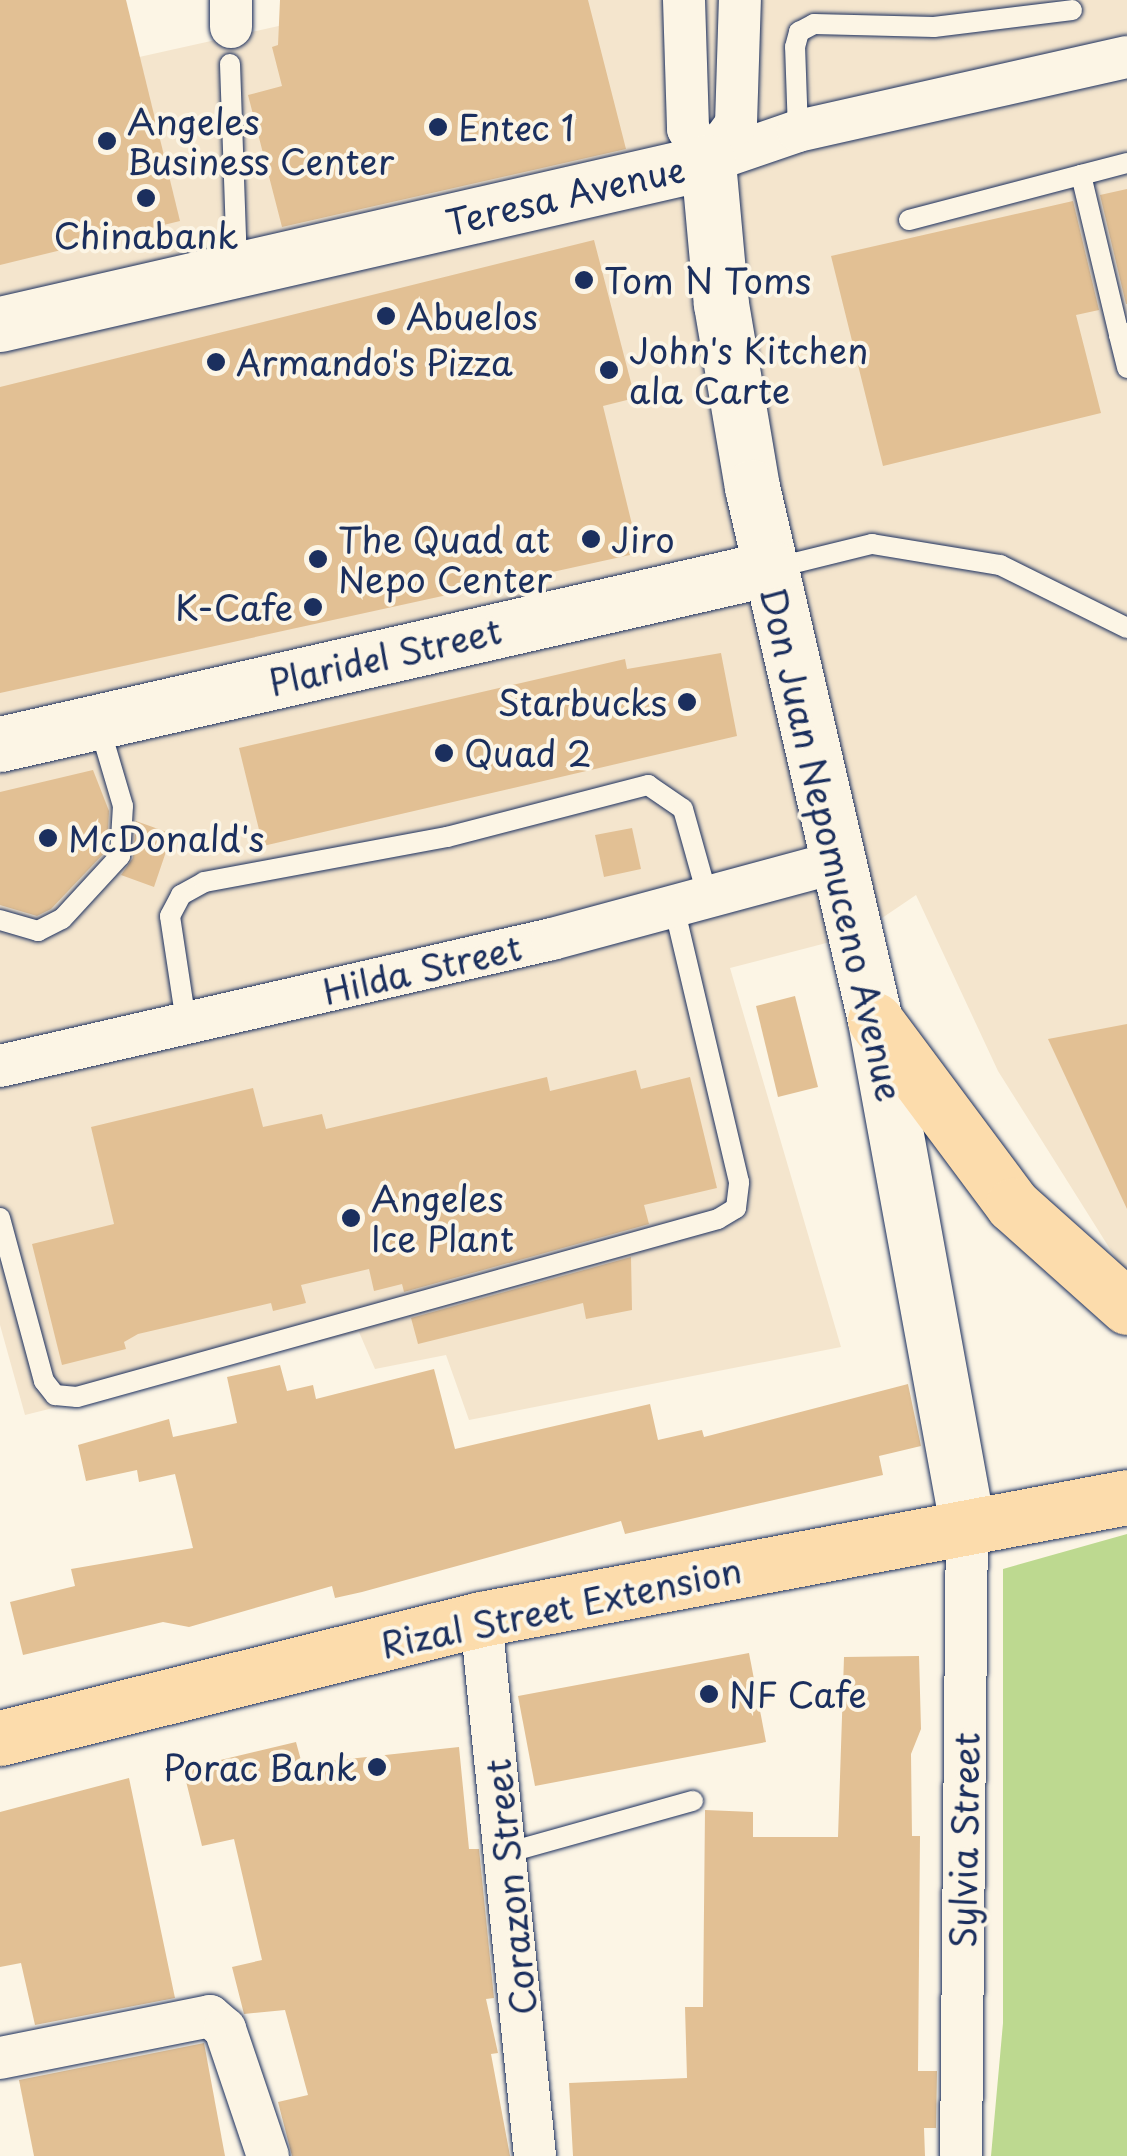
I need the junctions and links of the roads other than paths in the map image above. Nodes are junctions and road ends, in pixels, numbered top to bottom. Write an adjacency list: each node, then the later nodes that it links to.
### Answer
1 (684, 0): 7 (street, Don Juan Nepomuceno Avenue)
2 (740, 0): 7 (street)
3 (1072, 10): 6 (lane)
4 (231, 31): 11 (lane)
5 (1127, 57): 6 (street, Teresa Avenue)
6 (798, 131): 7 (street, Teresa Avenue)
7 (708, 162): 11 (street, Teresa Avenue); 15 (street, Don Juan Nepomuceno Avenue)
8 (1127, 163): 9 (lane)
9 (1081, 174): 10 (lane); 13 (lane)
10 (908, 220)
11 (237, 270): 12 (street, Teresa Avenue)
12 (0, 324)
13 (1123, 334): 14 (lane)
14 (1127, 368)
15 (771, 568): 16 (lane); 17 (street, Plaridel Street); 19 (street, Don Juan Nepomuceno Avenue)
16 (1127, 628)
17 (98, 722): 18 (street, Plaridel Street); 21 (lane)
18 (0, 744)
19 (842, 861): 20 (street, Hilda Street); 22 (street, Don Juan Nepomuceno Avenue)
20 (691, 903): 23 (street, Hilda Street); 23 (lane); 25 (lane)
21 (0, 920)
22 (876, 1020): 26 (main road); 28 (street, Don Juan Nepomuceno Avenue)
23 (186, 1022): 24 (street, Hilda Street)
24 (0, 1066)
25 (0, 1218)
26 (1127, 1307)
27 (1127, 1497): 28 (main road, Rizal Street Extension)
28 (967, 1524): 29 (main road, Rizal Street Extension); 36 (street, Sylvia Street)
29 (482, 1619): 30 (main road, Rizal Street Extension); 32 (street, Corazon Street)
30 (0, 1738)
31 (693, 1802): 32 (lane)
32 (510, 1852): 35 (street, Corazon Street)
33 (0, 2058): 34 (street)
34 (268, 2156)
35 (535, 2156)
36 (961, 2156)

